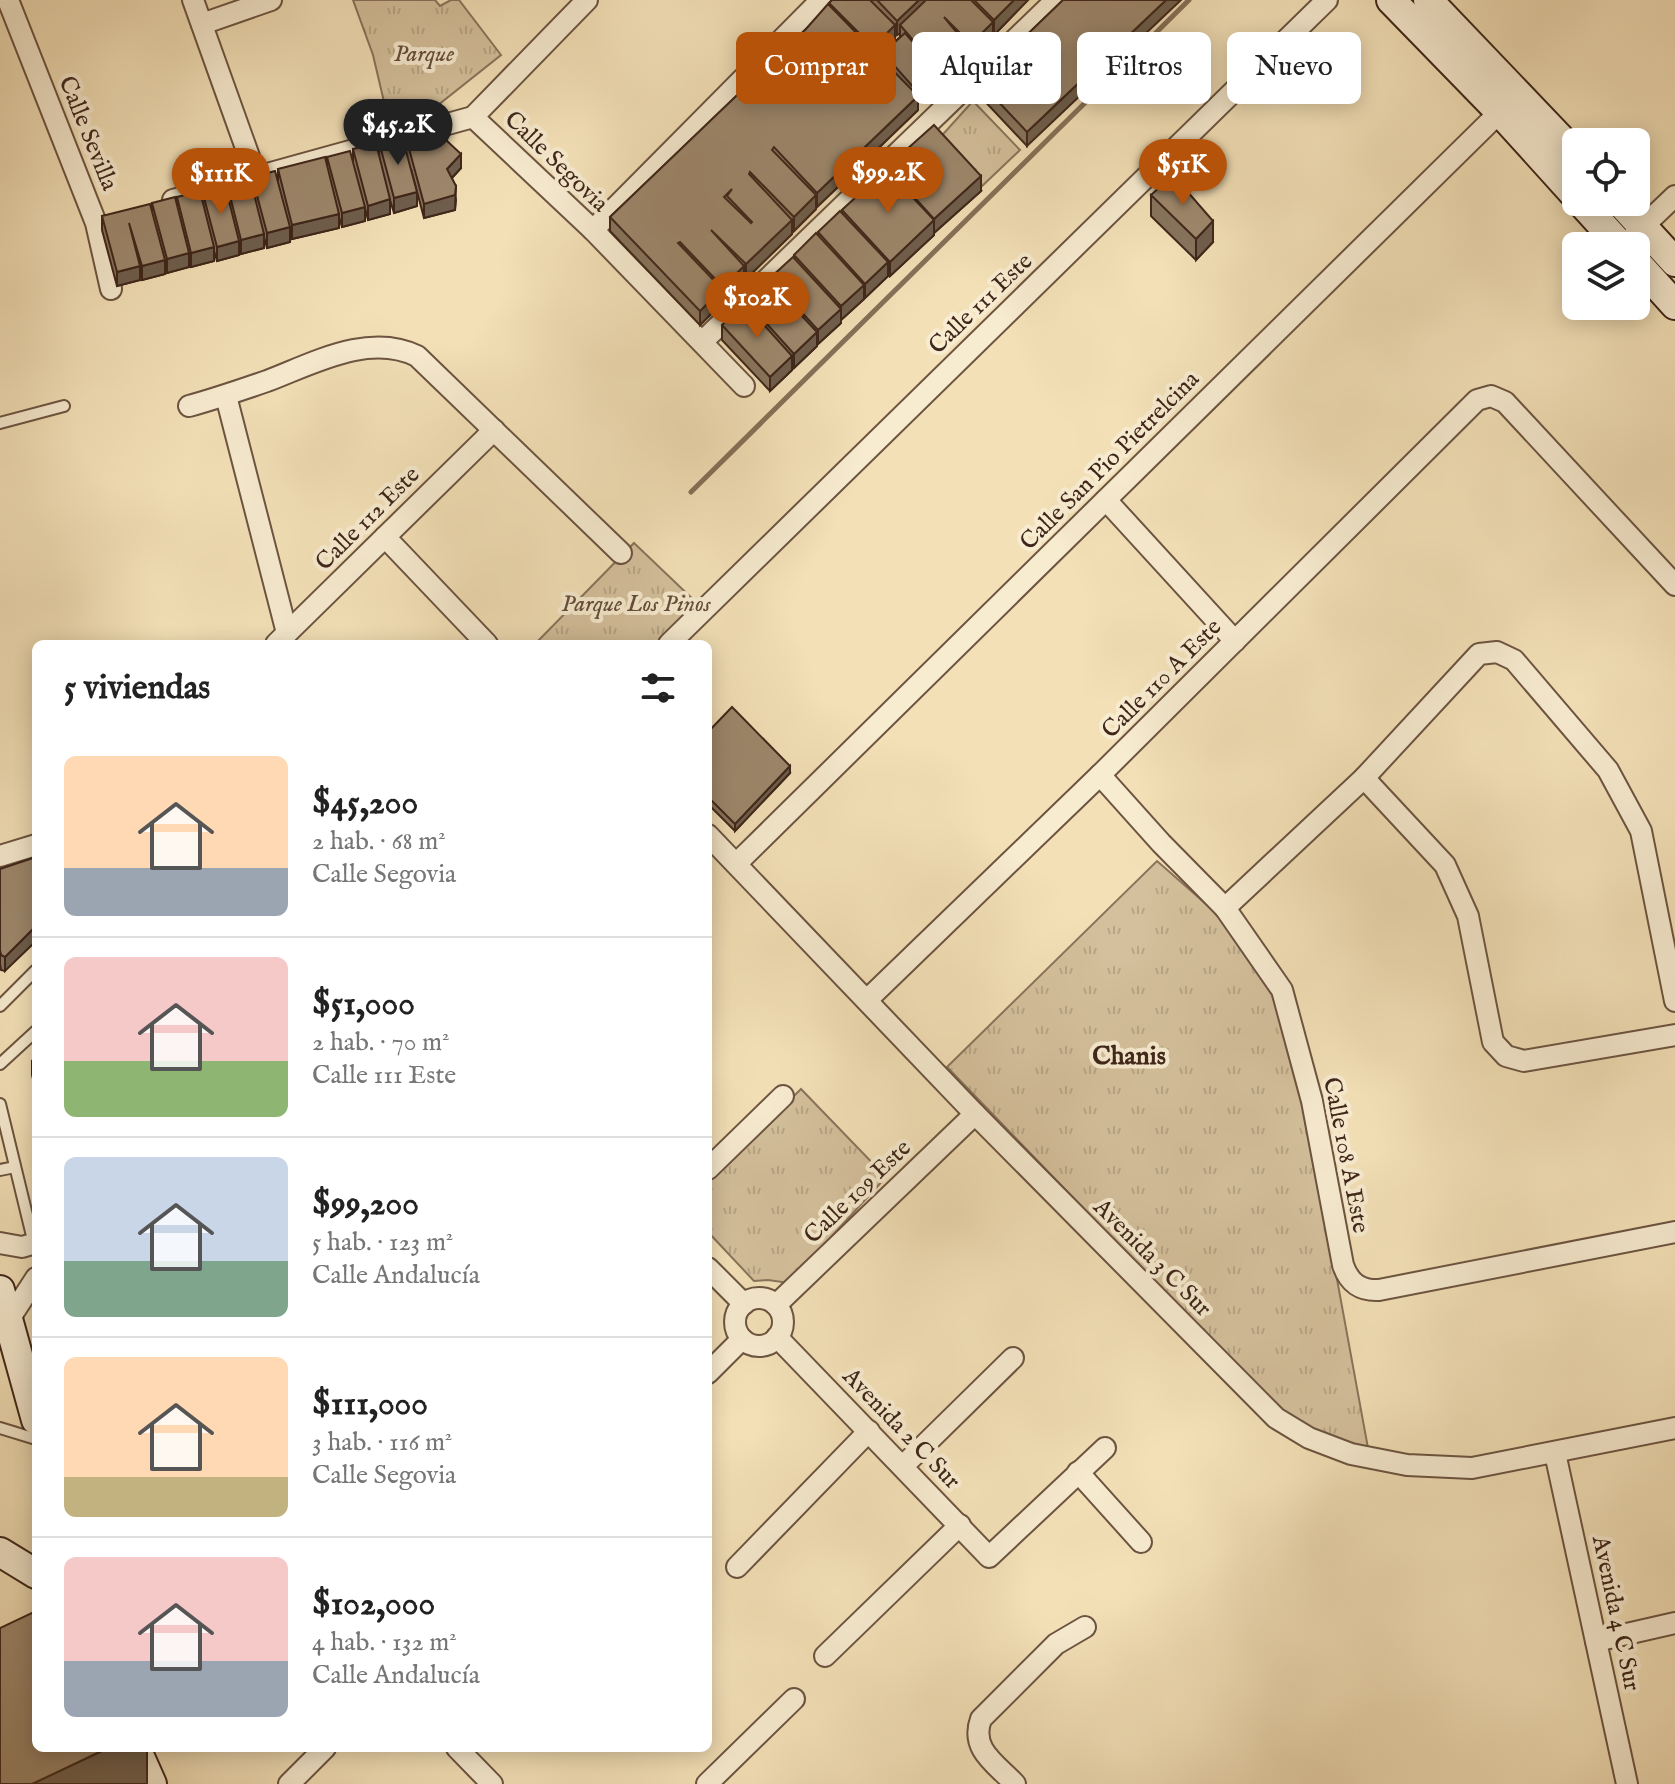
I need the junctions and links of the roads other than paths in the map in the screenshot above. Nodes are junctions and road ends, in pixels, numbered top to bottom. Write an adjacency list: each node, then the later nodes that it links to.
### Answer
1 (8, 0): 26 (street, Calle Sevilla)
2 (193, 0): 10 (street)
3 (271, 0): 10 (street)
4 (587, 0): 12 (street)
5 (821, 0): 21 (street)
6 (1056, 0): 28 (street)
7 (1327, 0): 41 (street, Calle 111 Este)
8 (1391, 0): 11 (main road)
9 (1428, 0): 11 (main road)
10 (202, 24): 14 (street)
11 (1509, 103): 13 (main road); 15 (main road); 35 (street, Calle San Pio Pietrelcina)
12 (473, 117): 14 (street, Calle Segovia); 21 (street, Calle Segovia)
13 (1562, 144)
14 (256, 176): 17 (street, Calle Segovia)
15 (1562, 177)
16 (1675, 196): 20 (street)
17 (154, 206)
18 (1594, 216): 22 (main road)
19 (1633, 216): 20 (main road)
20 (1643, 226): 23 (street); 24 (main road)
21 (593, 230): 28 (street, Calle Segovia)
22 (1609, 232)
23 (1637, 232)
24 (1675, 262)
25 (1650, 277): 27 (main road)
26 (111, 289)
27 (1675, 305)
28 (702, 342): 29 (street, Calle Segovia)
29 (744, 386)
30 (226, 396): 32 (street); 34 (street); 39 (street)
31 (64, 406): 33 (lane)
32 (189, 406)
33 (0, 423)
34 (494, 430): 36 (street, Calle 112 Este); 37 (street)
35 (1106, 500): 42 (street); 48 (street, Calle San Pio Pietrelcina)
36 (385, 537): 39 (street, Calle 112 Este); 40 (street)
37 (621, 553)
38 (1675, 585): 42 (street, Calle 110 A Este)
39 (282, 639)
40 (483, 640)
41 (673, 640)
42 (1235, 641): 43 (street, Calle 110 A Este)
43 (1100, 775): 49 (street, Calle 108 A Este); 51 (street, Calle 110 A Este)
44 (1364, 778): 49 (street); 52 (street); 55 (street)
45 (712, 839): 48 (street, Avenida 3 C Sur)
46 (32, 846): 47 (street)
47 (0, 856)
48 (737, 863): 51 (street, Avenida 3 C Sur)
49 (1225, 908): 64 (street, Calle 108 A Este)
50 (32, 974): 53 (lane)
51 (867, 1000): 59 (street, Avenida 3 C Sur)
52 (1675, 1001)
53 (0, 1006)
54 (32, 1035): 56 (lane)
55 (1675, 1035)
56 (0, 1064)
57 (783, 1096): 60 (street)
58 (0, 1104): 61 (lane)
59 (975, 1114): 71 (street, Calle 109 Este); 83 (street, Avenida 3 C Sur)
60 (712, 1165)
61 (15, 1167): 62 (lane); 63 (lane)
62 (0, 1170)
63 (32, 1232)
64 (1675, 1232)
65 (0, 1243): 66 (street)
66 (32, 1245)
67 (712, 1272): 70 (street)
68 (32, 1284): 72 (street)
69 (0, 1290): 72 (main road)
70 (744, 1304): 71 (street); 74 (street)
71 (776, 1305): 73 (street)
72 (8, 1321): 77 (main road)
73 (777, 1337): 74 (street); 80 (street, Avenida 2 C Sur)
74 (742, 1339): 76 (street)
75 (1013, 1358): 84 (street)
76 (712, 1369)
77 (32, 1406)
78 (0, 1428): 81 (lane)
79 (1675, 1428): 83 (street, Avenida 3 C Sur)
80 (869, 1431): 84 (street, Avenida 2 C Sur); 89 (street)
81 (32, 1438)
82 (1105, 1448): 85 (street)
83 (1555, 1453): 93 (street, Avenida 4 C Sur)
84 (903, 1466): 86 (street, Avenida 2 C Sur)
85 (1078, 1472): 86 (street, Avenida 2 C Sur); 87 (street)
86 (960, 1525): 94 (street)
87 (1141, 1542)
88 (0, 1552): 90 (main road)
89 (737, 1567)
90 (32, 1572)
91 (1675, 1623): 93 (street)
92 (1085, 1627): 103 (street)
93 (1596, 1641): 104 (street, Avenida 4 C Sur)
94 (825, 1656)
95 (794, 1699): 102 (street)
96 (138, 1752): 99 (main road)
97 (321, 1752): 100 (street)
98 (461, 1752): 101 (street)
99 (152, 1784)
100 (289, 1784)
101 (492, 1784)
102 (707, 1784)
103 (1015, 1784)
104 (1627, 1784)

